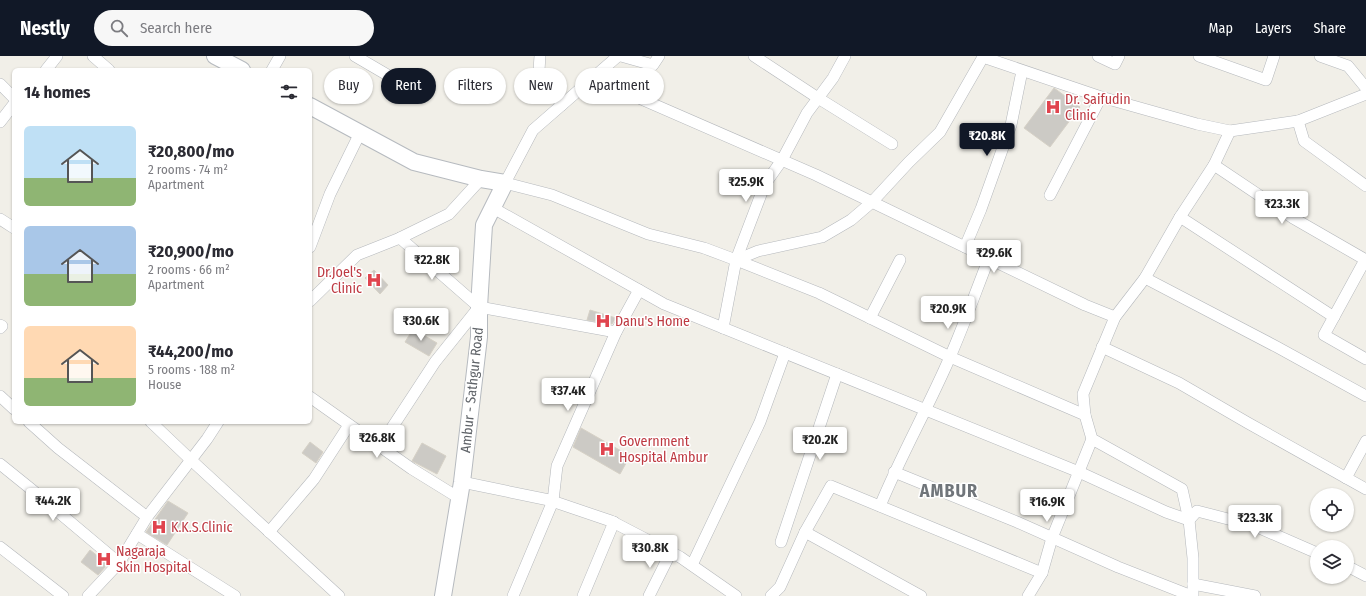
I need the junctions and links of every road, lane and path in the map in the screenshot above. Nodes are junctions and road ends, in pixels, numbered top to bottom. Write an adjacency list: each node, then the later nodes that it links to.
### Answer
1 (57, 56): 17 (street)
2 (93, 56): 18 (street)
3 (215, 56): 19 (main road)
4 (280, 56): 20 (street)
5 (354, 56): 23 (street)
6 (540, 56): 32 (street)
7 (620, 56): 8 (street); 21 (street)
8 (659, 56)
9 (754, 56): 30 (street)
10 (845, 56): 30 (street)
11 (982, 56): 22 (street); 46 (street)
12 (1098, 56): 13 (street)
13 (1119, 56)
14 (1199, 56): 15 (street)
15 (1274, 56)
16 (1320, 56): 25 (street)
17 (48, 68)
18 (107, 68)
19 (234, 68)
20 (273, 68)
21 (605, 68)
22 (1022, 71): 29 (street); 55 (street)
23 (381, 72)
24 (0, 84): 28 (street)
25 (1366, 88)
26 (575, 94): 32 (street)
27 (1366, 94): 35 (street)
28 (12, 96)
29 (1101, 97): 37 (street); 45 (street)
30 (818, 98): 39 (street); 40 (street)
31 (653, 104): 40 (street)
32 (562, 105): 43 (street)
33 (12, 107): 36 (street)
34 (312, 107): 38 (main road)
35 (1298, 121): 37 (street); 44 (street)
36 (0, 122)
37 (1230, 131): 41 (street)
38 (360, 133): 42 (main road); 51 (street)
39 (892, 144)
40 (782, 160): 46 (street); 57 (street)
41 (1214, 165): 48 (street); 59 (street)
42 (481, 179): 43 (main road); 53 (street)
43 (505, 183): 47 (main road, Ambur - Sathgur Road); 57 (street)
44 (1366, 186)
45 (1050, 195)
46 (872, 202): 55 (street); 57 (street)
47 (493, 208): 62 (street); 63 (main road, Ambur - Sathgur Road)
48 (1180, 217): 60 (street); 65 (street)
49 (312, 218): 51 (street)
50 (0, 219): 52 (street)
51 (319, 224): 54 (street)
52 (12, 227)
53 (400, 238): 61 (street); 63 (street)
54 (312, 242)
55 (966, 247): 56 (street)
56 (989, 258): 64 (street); 73 (street)
57 (736, 260): 66 (street); 69 (street)
58 (900, 260): 66 (street)
59 (1366, 260): 65 (street)
60 (1145, 278): 64 (street); 77 (street)
61 (314, 290)
62 (639, 290): 69 (street); 70 (street)
63 (479, 307): 70 (street); 88 (street); 94 (main road, Ambur - Sathgur Road)
64 (1115, 317): 71 (street)
65 (1334, 317): 74 (street)
66 (870, 318): 73 (street)
67 (0, 325): 68 (street)
68 (0, 328)
69 (723, 328): 72 (street)
70 (616, 332): 96 (street)
71 (1102, 347): 81 (street); 93 (street)
72 (785, 353): 75 (street); 110 (street)
73 (950, 356): 80 (street); 81 (street)
74 (1366, 359)
75 (837, 374): 80 (street); 105 (street)
76 (0, 396): 79 (street)
77 (1366, 396)
78 (312, 398): 85 (street)
79 (12, 407)
80 (926, 409): 91 (street); 92 (street)
81 (1085, 415): 86 (street)
82 (31, 424): 98 (street)
83 (153, 424): 89 (street)
84 (217, 424): 89 (street)
85 (349, 424): 88 (street); 101 (street)
86 (1092, 439): 92 (street); 99 (street)
87 (1366, 441): 93 (street)
88 (380, 446): 94 (street)
89 (191, 460): 98 (street); 101 (street)
90 (0, 464): 109 (street)
91 (894, 472): 97 (street); 104 (street)
92 (1079, 472): 99 (street); 104 (street)
93 (1346, 478): 95 (street)
94 (461, 490): 96 (street); 120 (main road, Ambur - Sathgur Road)
95 (1366, 490)
96 (553, 501): 100 (street); 121 (street)
97 (880, 506): 102 (street); 112 (street)
98 (147, 517): 103 (street)
99 (1189, 520): 107 (street); 114 (street)
100 (614, 522): 108 (street); 122 (street)
101 (269, 532): 119 (street)
102 (805, 532): 125 (street); 126 (street)
103 (137, 534): 109 (street); 118 (street)
104 (1052, 538): 112 (street); 128 (street)
105 (781, 542)
106 (0, 547): 116 (street)
107 (1310, 550)
108 (671, 552): 110 (street); 123 (street)
109 (119, 563): 117 (street)
110 (692, 565): 115 (street)
111 (1354, 570): 113 (street)
112 (1042, 573): 127 (street)
113 (1366, 576)
114 (1193, 584): 128 (street); 129 (street)
115 (725, 593): 124 (street)
116 (63, 596)
117 (88, 596)
118 (235, 596)
119 (339, 596)
120 (443, 596)
121 (513, 596)
122 (583, 596)
123 (649, 596)
124 (736, 596)
125 (770, 596)
126 (921, 596)
127 (1028, 596)
128 (1192, 596)
129 (1255, 596)

